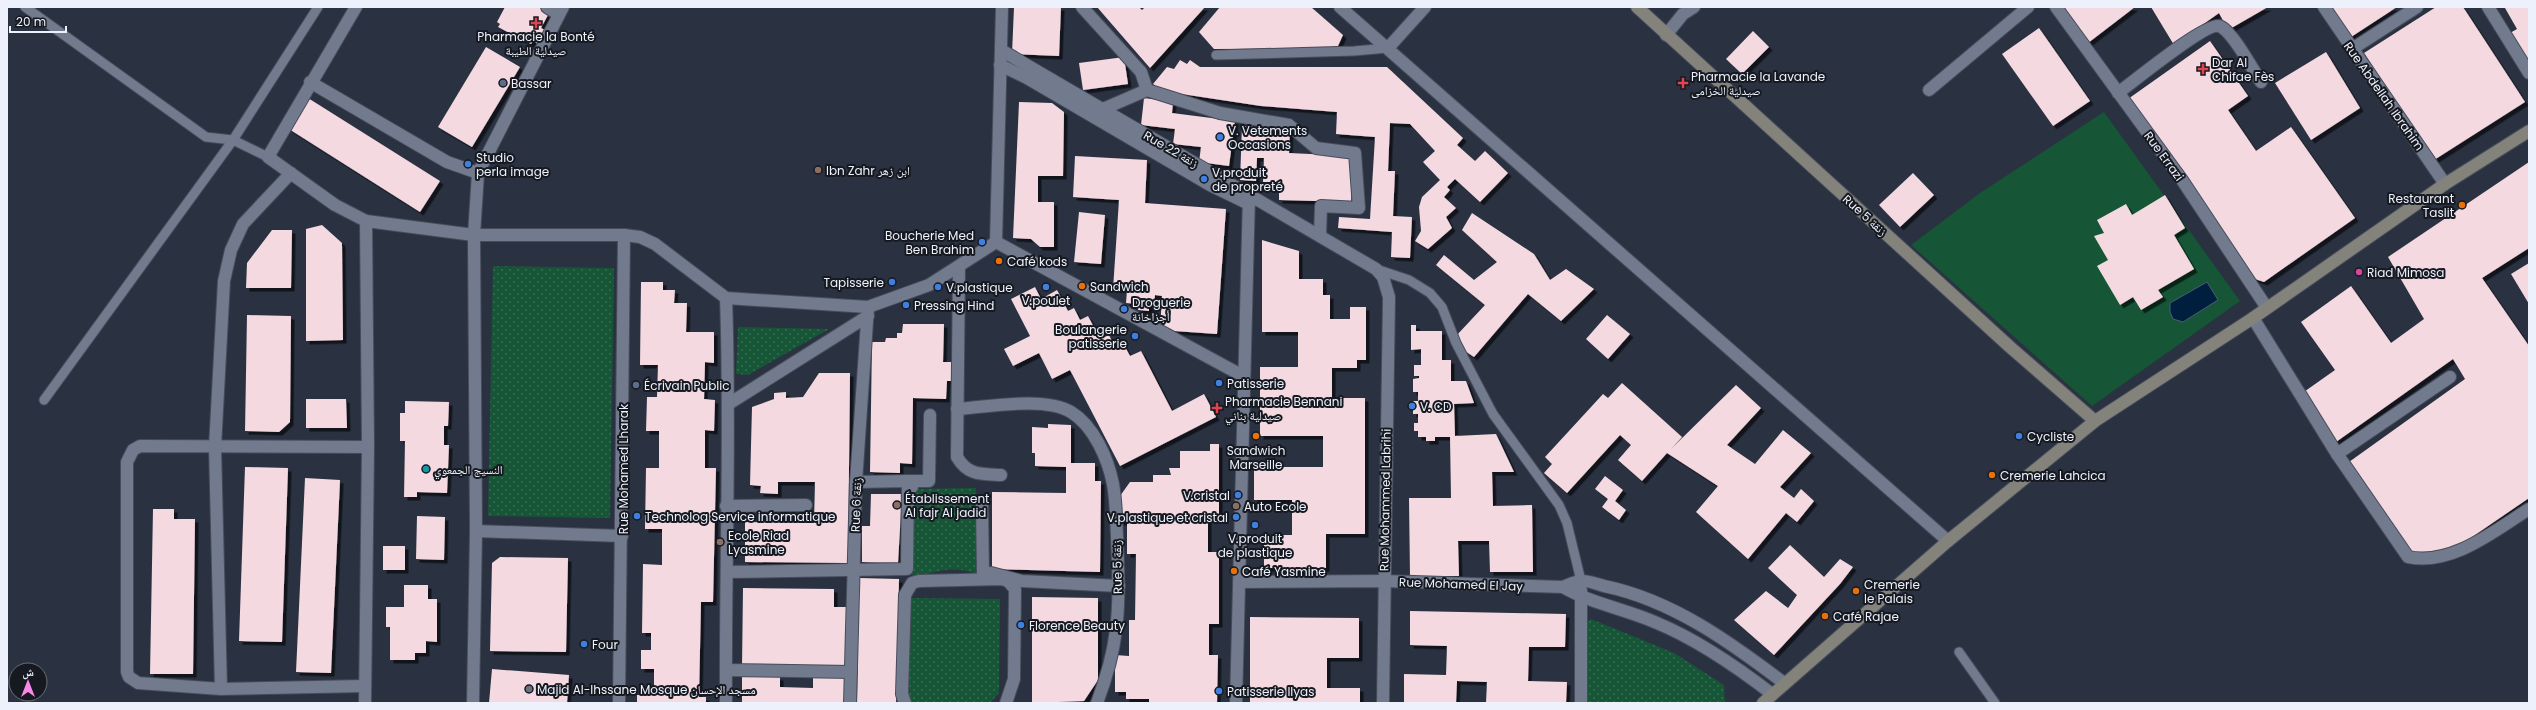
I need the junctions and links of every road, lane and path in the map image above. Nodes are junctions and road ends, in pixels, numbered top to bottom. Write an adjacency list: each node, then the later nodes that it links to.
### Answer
1 (25, 7): 31 (lane)
2 (318, 7): 31 (lane)
3 (356, 7): 24 (street)
4 (547, 7): 16 (street)
5 (1002, 7): 20 (street)
6 (1082, 7): 26 (street)
7 (1340, 7): 18 (street)
8 (1425, 7): 18 (street)
9 (1637, 7): 17 (street, Rue 5 زنقة)
10 (1694, 7): 17 (street)
11 (2028, 7): 27 (street)
12 (2056, 7): 28 (street, Rue Errazi)
13 (2324, 7): 19 (street, Rue Abdellah Ibrahim)
14 (2417, 7): 19 (street)
15 (2488, 7): 23 (street)
16 (561, 11): 34 (street)
17 (1666, 35): 55 (street, Rue 5 زنقة)
18 (1388, 48): 21 (lane); 68 (street)
19 (2352, 49): 35 (street, Rue Abdellah Ibrahim)
20 (1001, 50): 22 (street); 29 (street, Rue 22 زنقة)
21 (1216, 55)
22 (1000, 66): 36 (street); 41 (street)
23 (2529, 73)
24 (310, 82): 32 (street); 34 (street)
25 (2261, 82): 28 (street)
26 (1147, 90): 29 (street); 40 (street)
27 (1930, 90)
28 (2118, 93): 46 (street, Rue Errazi)
29 (1103, 110): 36 (street, Rue 22 زنقة)
30 (2529, 131): 35 (street)
31 (233, 140): 32 (lane); 51 (lane)
32 (268, 157): 33 (street)
33 (291, 173): 37 (street); 56 (street)
34 (478, 173): 38 (street)
35 (2445, 184): 46 (street)
36 (1249, 200): 40 (street, Rue 22 زنقة); 49 (street)
37 (366, 221): 38 (street); 57 (street)
38 (474, 235): 39 (street); 66 (street)
39 (624, 235): 45 (street); 67 (street, Rue Mohamed Lharak)
40 (1320, 236): 43 (street, Rue 22 زنقة)
41 (996, 242): 42 (street); 49 (street)
42 (959, 267): 47 (street); 53 (street)
43 (1376, 269): 44 (street, Rue 22 زنقة); 71 (lane)
44 (1389, 297): 72 (street, Rue Mohammed Labrihi)
45 (726, 298): 47 (street); 52 (street)
46 (2267, 308): 48 (street)
47 (868, 311): 52 (street); 60 (street, Rue 6 زنقة)
48 (2253, 318): 55 (street); 58 (street)
49 (1243, 376): 73 (street)
50 (2450, 377): 58 (street)
51 (44, 400)
52 (730, 403): 64 (street)
53 (957, 408): 59 (street); 74 (street, Rue 5 زنقة)
54 (930, 415): 61 (street)
55 (2095, 421): 68 (street)
56 (215, 447): 57 (street); 82 (street); 82 (street)
57 (368, 447): 81 (street)
58 (2337, 454): 65 (street)
59 (1001, 475)
60 (856, 482): 61 (street); 69 (street, Rue 6 زنقة)
61 (910, 484): 69 (street)
62 (806, 505): 64 (street)
63 (982, 505): 74 (street)
64 (726, 506): 70 (street)
65 (2529, 509)
66 (476, 531): 67 (street); 85 (street)
67 (622, 536): 86 (street, Rue Mohamed Lharak)
68 (1948, 540): 80 (street)
69 (853, 570): 70 (street); 79 (street, Rue 6 زنقة)
70 (727, 572): 78 (street)
71 (1581, 580): 75 (street, Rue Mohamed El Jay); 76 (street); 80 (street)
72 (1384, 581): 73 (street, Rue Mohamed El Jay); 75 (street, Rue Mohamed El Jay); 93 (street, Rue Mohammed Labrihi)
73 (1239, 582): 92 (street)
74 (1119, 586): 91 (street, Rue 5 زنقة)
75 (1563, 587): 76 (street, Rue Mohamed El Jay)
76 (1581, 598): 83 (street, Rue Mohamed El Jay); 94 (street)
77 (1959, 652): 96 (lane)
78 (726, 670): 79 (street); 87 (street)
79 (851, 672): 88 (street, Rue 6 زنقة)
80 (1784, 683): 83 (street)
81 (364, 686): 82 (street); 84 (street)
82 (221, 689)
83 (1772, 694): 95 (street)
84 (365, 703)
85 (473, 703)
86 (619, 703)
87 (726, 703)
88 (850, 703)
89 (905, 703): 90 (street)
90 (1006, 703)
91 (1097, 703)
92 (1236, 703)
93 (1383, 703)
94 (1581, 703)
95 (1763, 703)
96 (1995, 703)

